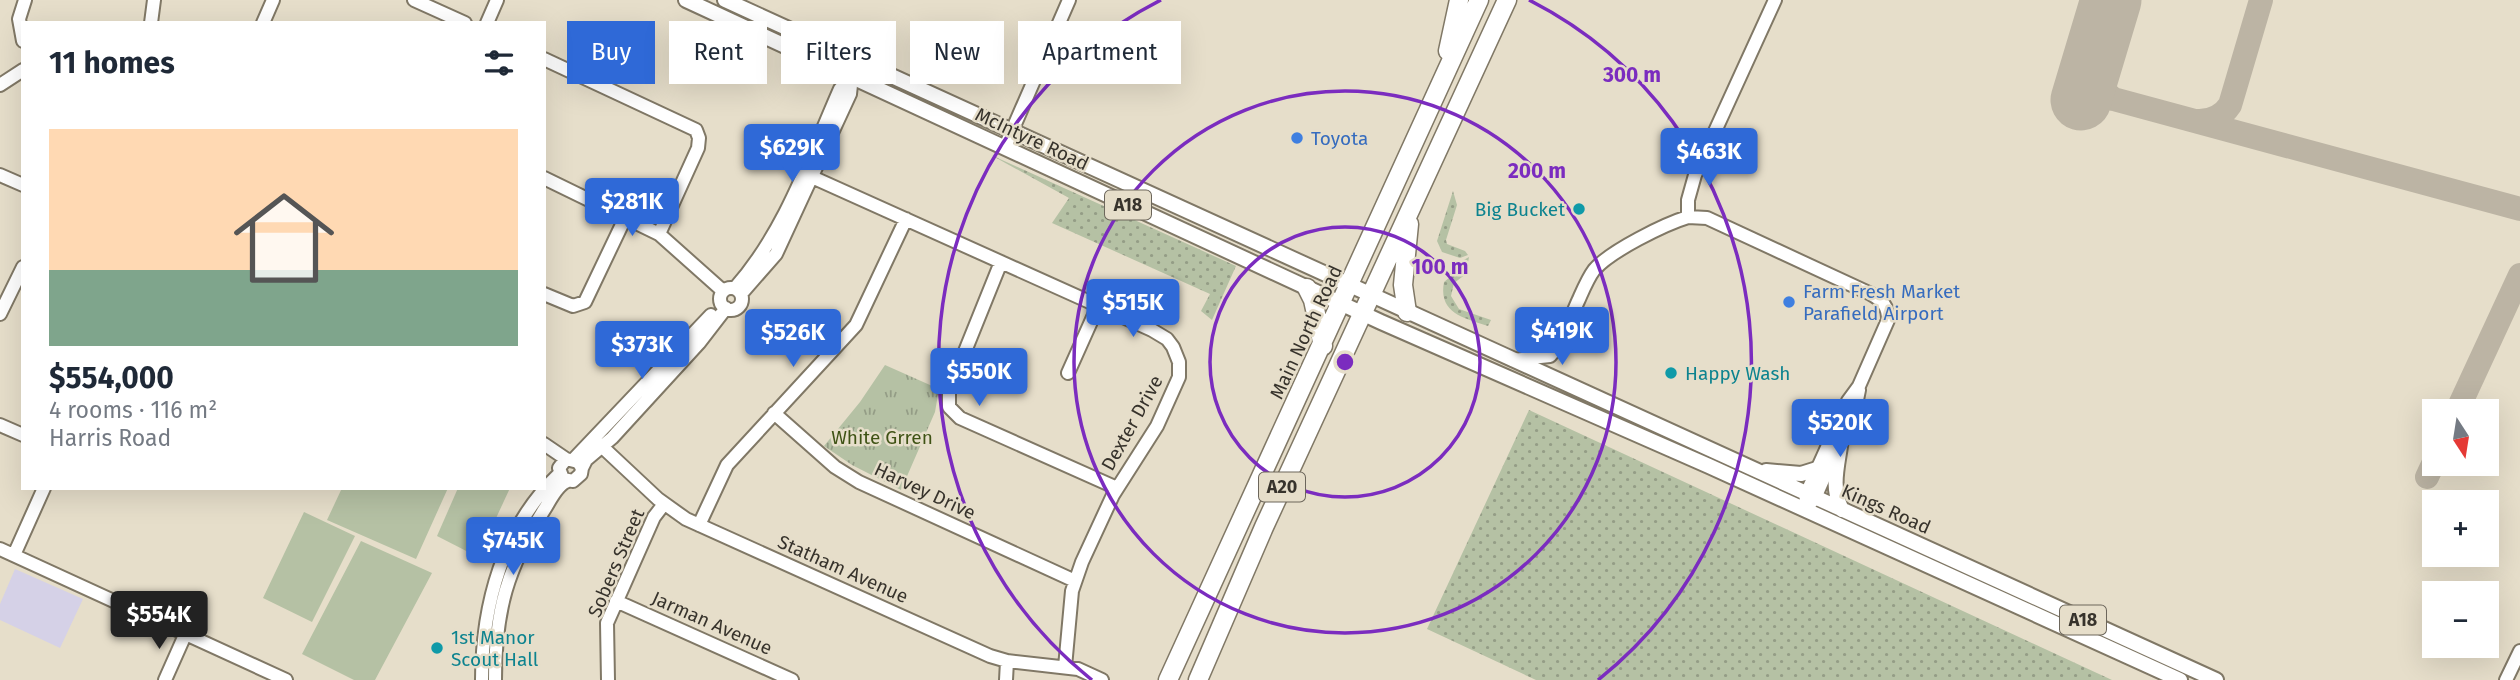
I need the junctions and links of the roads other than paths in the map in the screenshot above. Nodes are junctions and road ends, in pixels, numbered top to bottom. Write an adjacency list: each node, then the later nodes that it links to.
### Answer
1 (24, 0): 18 (street)
2 (154, 0): 13 (street)
3 (273, 0): 14 (street)
4 (414, 0): 15 (street)
5 (497, 0): 16 (street)
6 (725, 0): 17 (main road, McIntyre Road / A18)
7 (1069, 0): 27 (street)
8 (1459, 0): 26 (highway)
9 (1479, 0): 26 (highway, Main North Road / A20)
10 (1507, 0): 34 (highway, A20)
11 (1775, 0): 36 (street)
12 (692, 1): 19 (main road, McIntyre Road / A18)
13 (151, 21)
14 (264, 21)
15 (461, 21)
16 (488, 21)
17 (781, 26)
18 (21, 30)
19 (781, 43)
20 (546, 59): 38 (street)
21 (21, 71): 25 (street)
22 (896, 80): 27 (main road, McIntyre Road / A18)
23 (851, 84): 30 (street)
24 (869, 84): 28 (main road, McIntyre Road / A18)
25 (0, 85)
26 (1441, 86): 42 (highway, Main North Road / A20)
27 (1011, 132): 28 (street); 33 (main road, McIntyre Road / A18)
28 (1005, 147): 39 (main road, McIntyre Road / A18)
29 (0, 175): 32 (street)
30 (808, 175): 37 (street, Dexter Drive); 46 (street)
31 (546, 179): 35 (street)
32 (21, 184)
33 (1178, 207): 39 (main road); 42 (main road, McIntyre Road / A18)
34 (1411, 210): 45 (highway, A20); 49 (highway)
35 (626, 216): 38 (street); 44 (street)
36 (1688, 217): 53 (street); 55 (street)
37 (906, 219): 40 (street, Dexter Drive); 56 (street)
38 (659, 234): 46 (street)
39 (1203, 240): 43 (main road, McIntyre Road / A18)
40 (1001, 262): 48 (street, Dexter Drive); 65 (street)
41 (21, 271): 51 (street)
42 (1350, 286): 45 (main road, Kings Road / A18); 47 (highway, Main North Road / A20)
43 (1307, 288): 47 (main road, McIntyre Road / A18); 52 (highway)
44 (546, 295)
45 (1370, 295): 49 (main road, Kings Road / A18); 50 (highway, A20)
46 (729, 297): 60 (street)
47 (1342, 303): 50 (main road, McIntyre Road / A18); 52 (highway, Main North Road / A20)
48 (1098, 306): 54 (street); 65 (street, Dexter Drive)
49 (1406, 312): 53 (main road, Kings Road / A18)
50 (1362, 313): 69 (main road, Kings Road / A18); 89 (highway, A20)
51 (0, 314)
52 (1323, 346): 88 (highway, Main North Road / A20)
53 (1513, 360): 63 (main road, Kings Road / A18)
54 (1068, 373)
55 (1859, 386): 59 (street); 64 (street)
56 (774, 413): 71 (street); 74 (street, Harvey Drive)
57 (0, 425): 58 (street)
58 (21, 434)
59 (1841, 439): 67 (street); 70 (main road)
60 (599, 443): 62 (street); 68 (street, Statham Avenue)
61 (546, 447): 62 (street)
62 (568, 468): 82 (street); 83 (street)
63 (1751, 469): 64 (main road); 67 (main road, Kings Road / A18)
64 (1817, 469): 67 (street)
65 (1118, 488): 74 (street, Dexter Drive)
66 (43, 490): 73 (street)
67 (1811, 496): 69 (street); 70 (main road, Kings Road / A18)
68 (664, 503): 71 (street, Statham Avenue); 75 (street, Sobers Street)
69 (1805, 510): 90 (main road, Kings Road / A18)
70 (1842, 510): 91 (main road, Kings Road / A18)
71 (699, 525): 78 (street, Statham Avenue)
72 (0, 549): 73 (street)
73 (14, 555): 76 (street)
74 (1075, 581): 79 (street, Dexter Drive)
75 (616, 601): 84 (street, Sobers Street); 85 (street, Jarman Avenue)
76 (185, 635): 80 (street); 81 (street)
77 (2520, 651): 92 (street)
78 (1007, 661): 79 (street, Statham Avenue); 86 (street)
79 (1065, 667): 87 (street, Statham Avenue)
80 (164, 680)
81 (286, 680)
82 (482, 680)
83 (495, 680)
84 (608, 680)
85 (792, 680)
86 (1006, 680)
87 (1102, 680)
88 (1168, 680)
89 (1198, 680)
90 (2180, 680)
91 (2216, 680)
92 (2507, 680)

